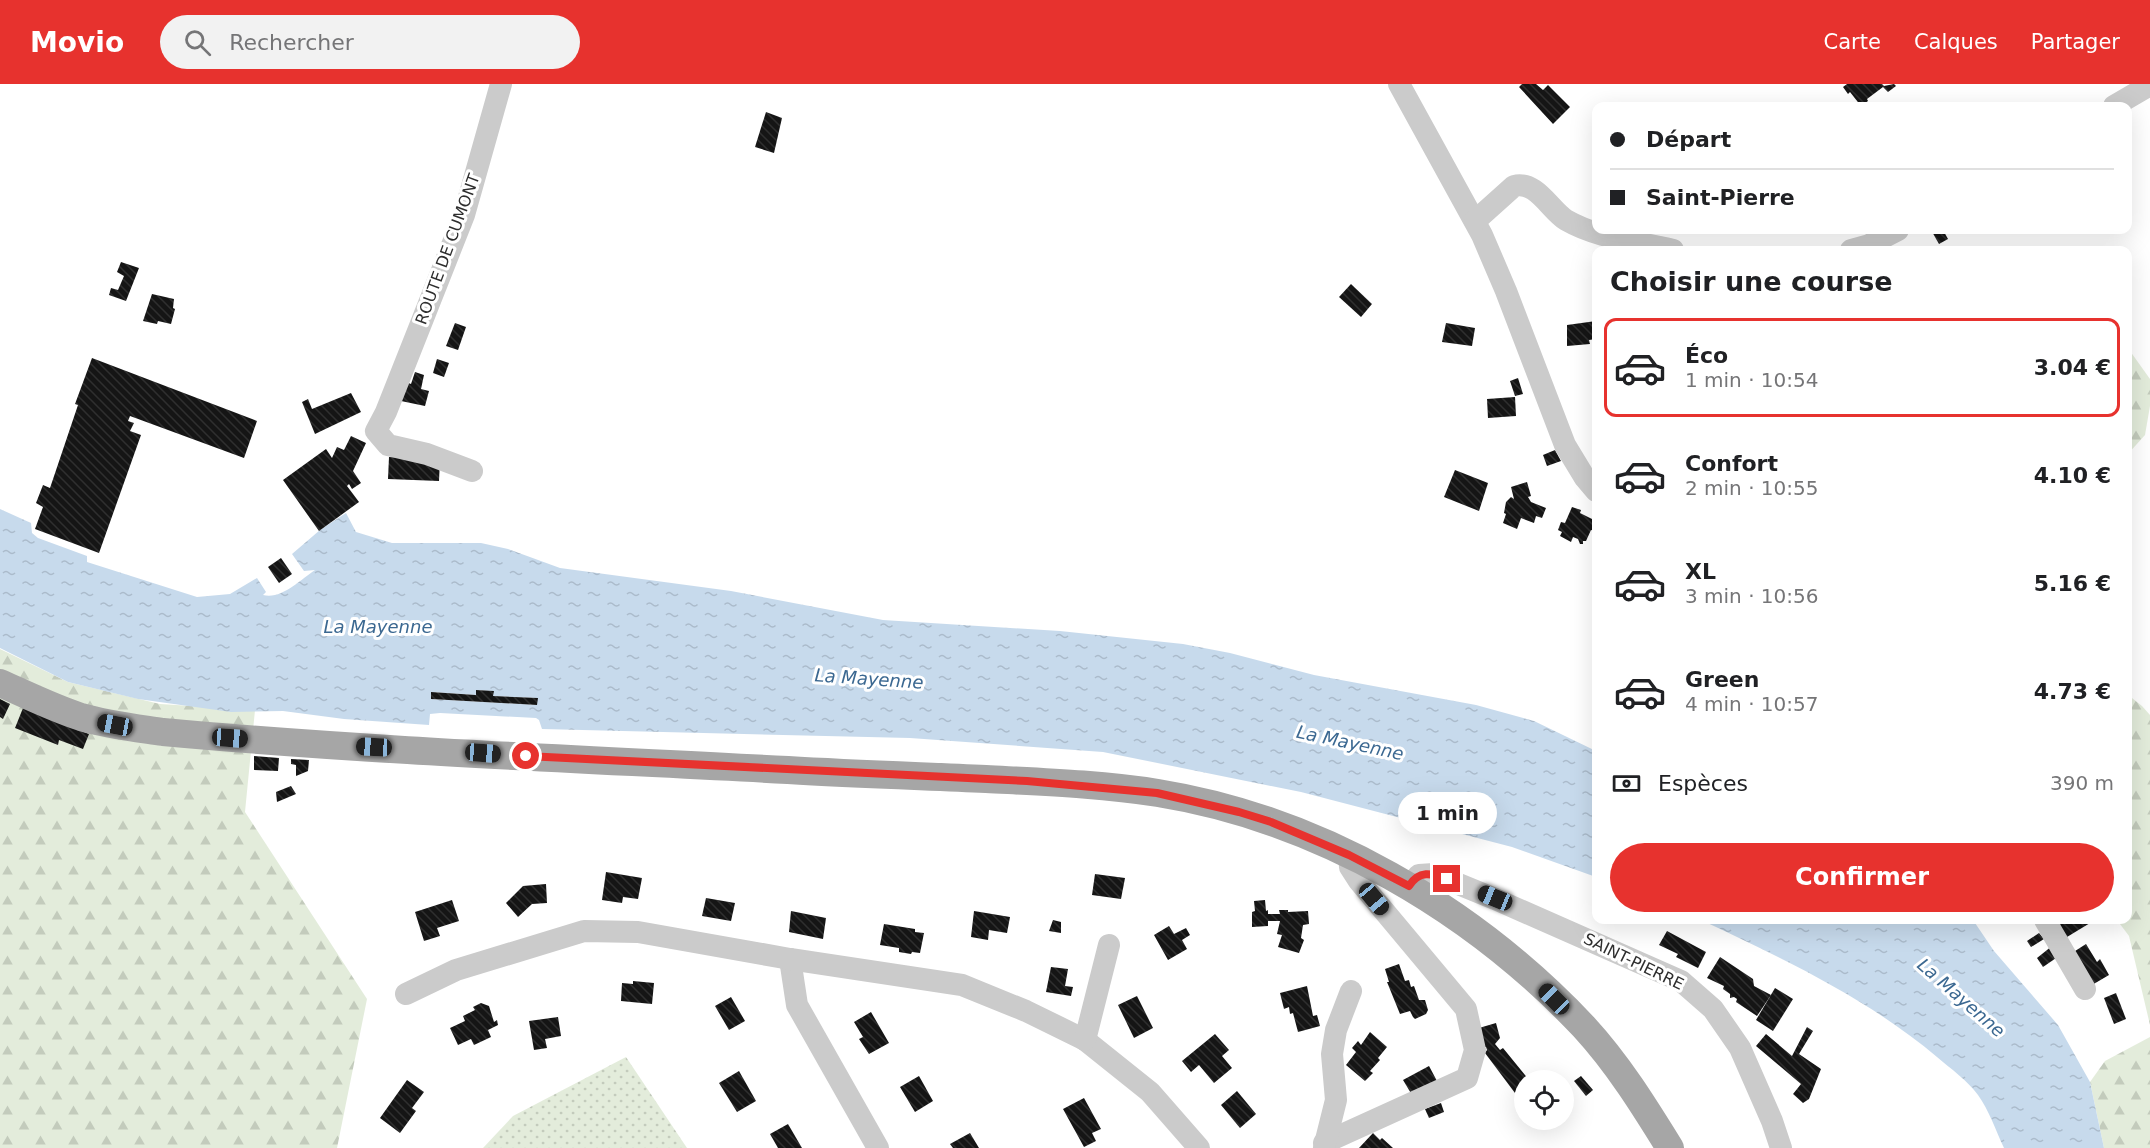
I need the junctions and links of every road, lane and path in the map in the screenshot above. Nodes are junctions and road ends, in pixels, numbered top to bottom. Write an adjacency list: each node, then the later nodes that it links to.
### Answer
1 (501, 84): 11 (street, ROUTE DE CUMONT)
2 (1399, 84): 5 (street)
3 (2150, 85): 4 (street)
4 (2121, 102)
5 (1475, 221): 6 (street); 12 (street)
6 (1592, 231)
7 (1598, 234): 9 (street)
8 (1890, 234): 10 (street)
9 (1657, 246)
10 (1865, 246)
11 (472, 471)
12 (1592, 486)
13 (0, 683): 14 (main road)
14 (1349, 855): 15 (main road); 23 (street)
15 (1409, 886): 26 (main road); 27 (street, SAINT-PIERRE)
16 (2047, 924): 19 (street)
17 (1109, 945): 22 (street)
18 (790, 959): 21 (street); 22 (street); 24 (street)
19 (2085, 989)
20 (1351, 991): 23 (street)
21 (406, 994)
22 (1084, 1040): 25 (street)
23 (1324, 1146)
24 (878, 1148)
25 (1199, 1148)
26 (1670, 1148)
27 (1781, 1148)

